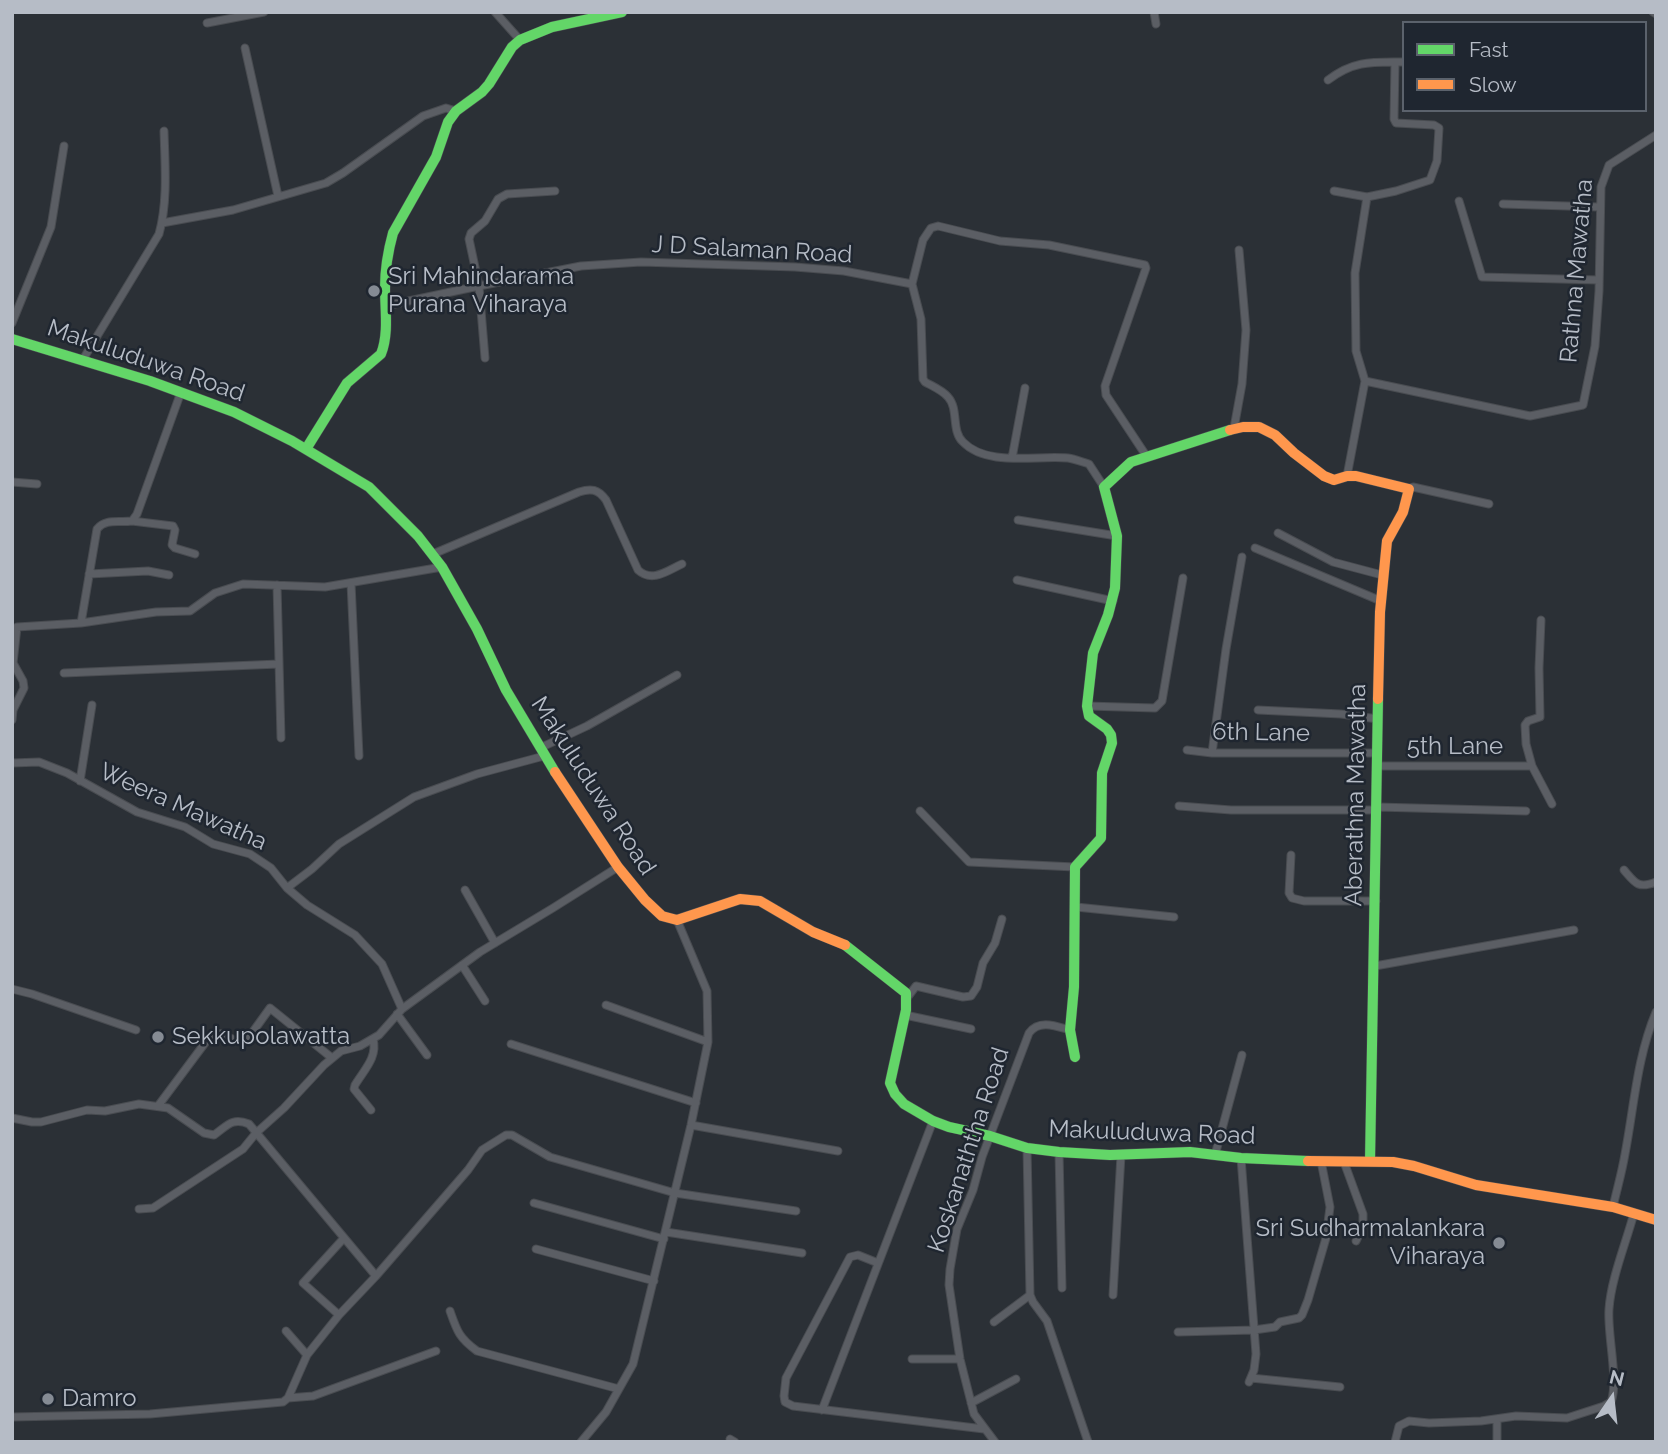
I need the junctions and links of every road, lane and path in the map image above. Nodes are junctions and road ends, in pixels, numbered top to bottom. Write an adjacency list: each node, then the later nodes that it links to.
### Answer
1 (264, 12): 5 (street)
2 (495, 12): 7 (street)
3 (622, 12): 7 (street)
4 (1154, 12): 6 (street)
5 (207, 23)
6 (1156, 24)
7 (520, 40): 11 (street)
8 (245, 48): 17 (street)
9 (1399, 62): 10 (street); 18 (street)
10 (1328, 80)
11 (456, 111): 17 (street); 27 (street)
12 (164, 131): 22 (street)
13 (1656, 135): 21 (street, Rathna Mawatha)
14 (64, 146): 28 (street)
15 (555, 191): 26 (street)
16 (1334, 191): 18 (street)
17 (278, 197): 22 (street)
18 (1367, 197): 32 (street)
19 (1459, 201): 24 (street)
20 (1503, 204): 21 (street)
21 (1600, 207): 24 (street, Rathna Mawatha)
22 (162, 223): 31 (street)
23 (1239, 250): 35 (street)
24 (1599, 280): 32 (street, Rathna Mawatha)
25 (912, 285): 26 (street, J D Salaman Road); 37 (street); 38 (street)
26 (479, 286): 27 (street, J D Salaman Road); 30 (street)
27 (385, 306): 36 (street)
28 (12, 323)
29 (12, 339): 31 (street, Makuluduwa Road)
30 (485, 358)
31 (82, 361): 34 (street, Makuluduwa Road)
32 (1365, 381): 39 (street)
33 (1025, 388): 38 (street)
34 (181, 392): 36 (street, Makuluduwa Road); 46 (street)
35 (1234, 428): 37 (street); 39 (street)
36 (306, 449): 51 (street, Makuluduwa Road)
37 (1147, 457): 42 (street)
38 (1012, 458): 42 (street)
39 (1351, 476): 43 (street)
40 (12, 482): 41 (street)
41 (37, 484)
42 (1104, 487): 48 (street)
43 (1409, 489): 44 (street); 57 (street, Aberathna Mawatha)
44 (1489, 504)
45 (1018, 520): 48 (street)
46 (132, 521): 50 (street); 55 (street)
47 (1278, 533): 57 (street)
48 (1117, 536): 62 (street)
49 (1255, 548): 63 (street)
50 (195, 554)
51 (433, 554): 53 (street); 54 (street, Makuluduwa Road)
52 (1242, 557): 78 (street)
53 (682, 564)
54 (442, 567): 60 (street); 77 (street, Makuluduwa Road)
55 (89, 574): 56 (street); 65 (street)
56 (169, 575)
57 (1382, 575): 63 (street, Aberathna Mawatha)
58 (1183, 578): 71 (street)
59 (1017, 580): 62 (street)
60 (351, 583): 61 (street); 80 (street)
61 (277, 585): 65 (street); 67 (street)
62 (1112, 601): 71 (street)
63 (1381, 601): 73 (street, Aberathna Mawatha)
64 (1541, 621): 83 (street)
65 (80, 623): 66 (street)
66 (15, 629): 74 (street)
67 (279, 664): 68 (street); 75 (street)
68 (64, 673)
69 (677, 675): 77 (street)
70 (92, 705): 84 (street)
71 (1087, 706): 92 (street)
72 (1258, 710): 73 (street)
73 (1378, 719): 79 (street, Aberathna Mawatha)
74 (12, 720)
75 (281, 738)
76 (1187, 750): 78 (street, 6th Lane)
77 (542, 752): 91 (street, Makuluduwa Road); 95 (street)
78 (1212, 753): 79 (street, 6th Lane)
79 (1377, 753): 82 (street, Aberathna Mawatha)
80 (359, 756)
81 (12, 763): 84 (street, Weera Mawatha)
82 (1378, 766): 83 (street, 5th Lane); 87 (street, Aberathna Mawatha)
83 (1531, 766): 85 (street)
84 (80, 781): 95 (street, Weera Mawatha)
85 (1552, 804)
86 (1179, 806): 87 (street)
87 (1377, 808): 89 (street); 97 (street, Aberathna Mawatha)
88 (920, 811): 92 (street)
89 (1526, 811)
90 (1291, 855): 97 (street)
91 (618, 867): 101 (street, Makuluduwa Road); 103 (street)
92 (1075, 867): 98 (street)
93 (1624, 870): 94 (street)
94 (1656, 882)
95 (287, 888): 110 (street, Weera Mawatha)
96 (465, 890): 103 (street)
97 (1376, 901): 105 (street, Aberathna Mawatha)
98 (1076, 907): 99 (street); 115 (street)
99 (1174, 917)
100 (1002, 919): 107 (street)
101 (677, 920): 107 (street); 117 (street)
102 (1574, 930): 105 (street)
103 (495, 943): 104 (street)
104 (462, 965): 108 (street); 110 (street)
105 (1375, 966): 139 (street, Aberathna Mawatha)
106 (12, 989): 114 (street)
107 (907, 998): 112 (street, Makuluduwa Road)
108 (485, 1001)
109 (606, 1005): 117 (street)
110 (400, 1011): 116 (street); 119 (street, Weera Mawatha)
111 (1656, 1012): 142 (street)
112 (905, 1015): 113 (street); 127 (street, Makuluduwa Road)
113 (971, 1029)
114 (136, 1030)
115 (1070, 1030): 121 (street); 130 (street, Koskanaththa Road)
116 (373, 1039): 122 (street); 125 (street)
117 (708, 1042): 123 (street)
118 (511, 1044): 123 (street)
119 (427, 1055)
120 (1242, 1055): 135 (street)
121 (1075, 1057)
122 (332, 1058): 124 (street); 129 (street)
123 (696, 1103): 128 (street)
124 (158, 1106): 126 (street); 129 (street)
125 (371, 1110)
126 (12, 1118)
127 (933, 1121): 130 (street, Makuluduwa Road); 152 (street)
128 (691, 1125): 132 (street); 140 (street)
129 (256, 1133): 143 (street); 148 (street)
130 (990, 1136): 131 (street, Makuluduwa Road); 167 (street, Koskanaththa Road)
131 (1027, 1148): 133 (street, Makuluduwa Road); 156 (street)
132 (838, 1151)
133 (1059, 1152): 134 (street, Makuluduwa Road); 155 (street)
134 (1121, 1154): 135 (street, Makuluduwa Road); 157 (street)
135 (1215, 1155): 136 (street, Makuluduwa Road)
136 (1241, 1158): 137 (street, Makuluduwa Road); 161 (street)
137 (1321, 1161): 138 (street, Makuluduwa Road); 161 (street)
138 (1344, 1161): 139 (street, Makuluduwa Road); 149 (street)
139 (1370, 1161): 142 (street, Makuluduwa Road)
140 (675, 1192): 144 (street); 147 (street); 153 (street)
141 (534, 1203): 147 (street)
142 (1613, 1207): 145 (street, Makuluduwa Road)
143 (139, 1209)
144 (796, 1211)
145 (1634, 1213): 146 (street, Makuluduwa Road); 175 (street)
146 (1656, 1220)
147 (665, 1236): 151 (street); 154 (street)
148 (344, 1238): 153 (street); 159 (street)
149 (1356, 1241)
150 (536, 1249): 154 (street)
151 (802, 1253)
152 (878, 1263): 173 (street); 173 (street)
153 (376, 1276): 159 (street)
154 (654, 1281): 170 (street)
155 (1062, 1288)
156 (1030, 1295): 160 (street); 179 (street)
157 (1114, 1295)
158 (450, 1311): 170 (street)
159 (339, 1315): 165 (street)
160 (994, 1322)
161 (1254, 1330): 163 (street); 169 (street)
162 (286, 1331): 165 (street)
163 (1178, 1332)
164 (436, 1351): 171 (street)
165 (307, 1355): 171 (street)
166 (912, 1359): 167 (street)
167 (960, 1359): 172 (street, Koskanaththa Road)
168 (1016, 1379): 172 (street)
169 (1340, 1388)
170 (619, 1389): 177 (street)
171 (288, 1398): 174 (street)
172 (971, 1403): 176 (street, Koskanaththa Road)
173 (822, 1410): 176 (street)
174 (12, 1417)
175 (1497, 1419): 180 (street); 181 (street)
176 (984, 1429): 178 (street, Koskanaththa Road)
177 (581, 1442)
178 (995, 1442)
179 (1088, 1442)
180 (1395, 1442)
181 (1497, 1442)

